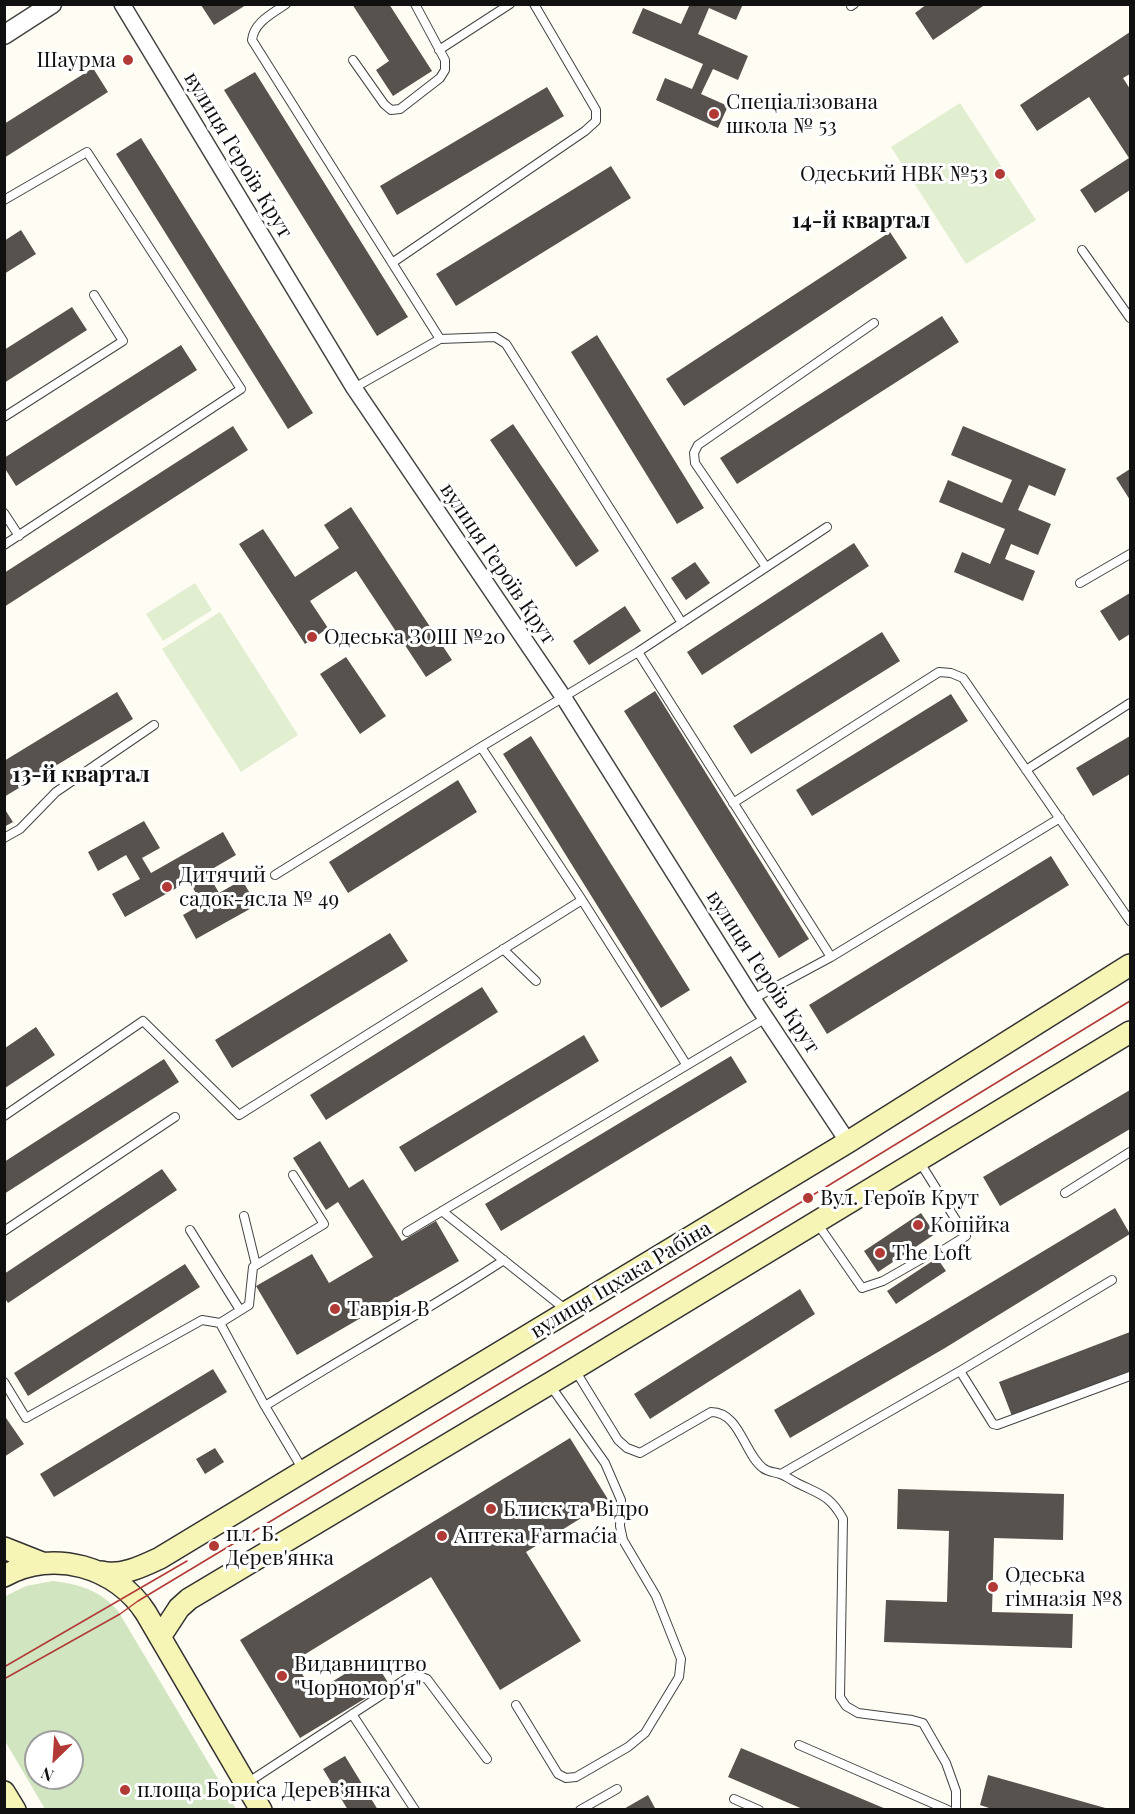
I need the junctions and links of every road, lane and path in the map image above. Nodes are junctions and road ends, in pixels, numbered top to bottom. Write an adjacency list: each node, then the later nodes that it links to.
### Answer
1 (52, 4): 7 (street)
2 (122, 4): 17 (street, вулиця Героїв Крут)
3 (286, 4): 12 (lane)
4 (415, 4): 8 (lane)
5 (510, 4): 8 (lane)
6 (534, 4): 12 (lane)
7 (4, 35)
8 (440, 50): 9 (lane)
9 (353, 60)
10 (4, 200): 21 (lane)
11 (1082, 250): 14 (lane)
12 (392, 263): 16 (lane)
13 (94, 295): 18 (lane)
14 (1131, 318)
15 (874, 323): 24 (lane)
16 (440, 339): 17 (lane); 26 (lane)
17 (354, 388): 28 (street, вулиця Героїв Крут)
18 (4, 417)
19 (4, 513): 21 (lane)
20 (827, 527): 24 (lane)
21 (19, 536): 22 (lane)
22 (4, 545)
23 (1131, 554): 25 (lane)
24 (766, 567): 26 (lane)
25 (1080, 583)
26 (682, 623): 27 (lane)
27 (638, 652): 28 (lane); 33 (lane)
28 (564, 698): 31 (lane); 43 (street, вулиця Героїв Крут)
29 (1131, 703): 32 (lane)
30 (154, 725): 35 (lane)
31 (481, 747): 36 (lane); 37 (lane)
32 (1026, 770): 33 (lane); 34 (lane)
33 (733, 803): 40 (lane)
34 (1060, 818): 38 (lane); 40 (lane)
35 (4, 838)
36 (275, 875)
37 (582, 900): 39 (lane); 46 (lane)
38 (1131, 921)
39 (503, 949): 42 (lane); 47 (lane)
40 (831, 957): 43 (lane)
41 (1131, 965): 49 (main road, вулиця Іцхака Рабіна)
42 (536, 981)
43 (753, 999): 44 (street, вулиця Героїв Крут)
44 (766, 1018): 46 (lane); 49 (street, вулиця Героїв Крут)
45 (1131, 1032): 51 (main road)
46 (686, 1064): 54 (lane)
47 (4, 1116)
48 (175, 1117): 58 (lane)
49 (848, 1142): 66 (main road, вулиця Іцхака Рабіна)
50 (1131, 1152): 53 (lane)
51 (919, 1160): 56 (main road); 60 (lane)
52 (293, 1175): 63 (lane)
53 (1065, 1193)
54 (442, 1211): 59 (lane); 62 (lane)
55 (244, 1216): 63 (lane)
56 (816, 1222): 61 (lane); 68 (main road)
57 (190, 1230): 65 (lane)
58 (4, 1231)
59 (407, 1232)
60 (945, 1249)
61 (925, 1257)
62 (504, 1260): 66 (lane); 73 (lane)
63 (256, 1265): 65 (lane)
64 (1112, 1280): 69 (lane)
65 (240, 1310): 67 (lane)
66 (569, 1312): 74 (main road, вулиця Іцхака Рабіна)
67 (220, 1323): 71 (lane); 73 (lane)
68 (574, 1369): 72 (main road); 75 (lane)
69 (960, 1371): 70 (lane); 75 (lane)
70 (1131, 1376)
71 (4, 1382)
72 (550, 1384): 80 (main road); 81 (lane)
73 (265, 1406): 74 (lane)
74 (304, 1472): 78 (main road, вулиця Іцхака Рабіна)
75 (781, 1474): 95 (lane)
76 (4, 1548): 77 (main road)
77 (42, 1563): 78 (main road); 79 (main road)
78 (102, 1572): 80 (main road)
79 (4, 1576)
80 (160, 1636): 85 (main road)
81 (516, 1705)
82 (352, 1714): 84 (lane); 85 (lane); 91 (lane)
83 (799, 1745): 94 (lane)
84 (487, 1759)
85 (246, 1784): 90 (main road)
86 (617, 1789): 92 (lane)
87 (4, 1792): 89 (main road)
88 (734, 1799): 93 (lane)
89 (15, 1809)
90 (261, 1809)
91 (415, 1809)
92 (580, 1809)
93 (759, 1809)
94 (948, 1809)
95 (956, 1809)

